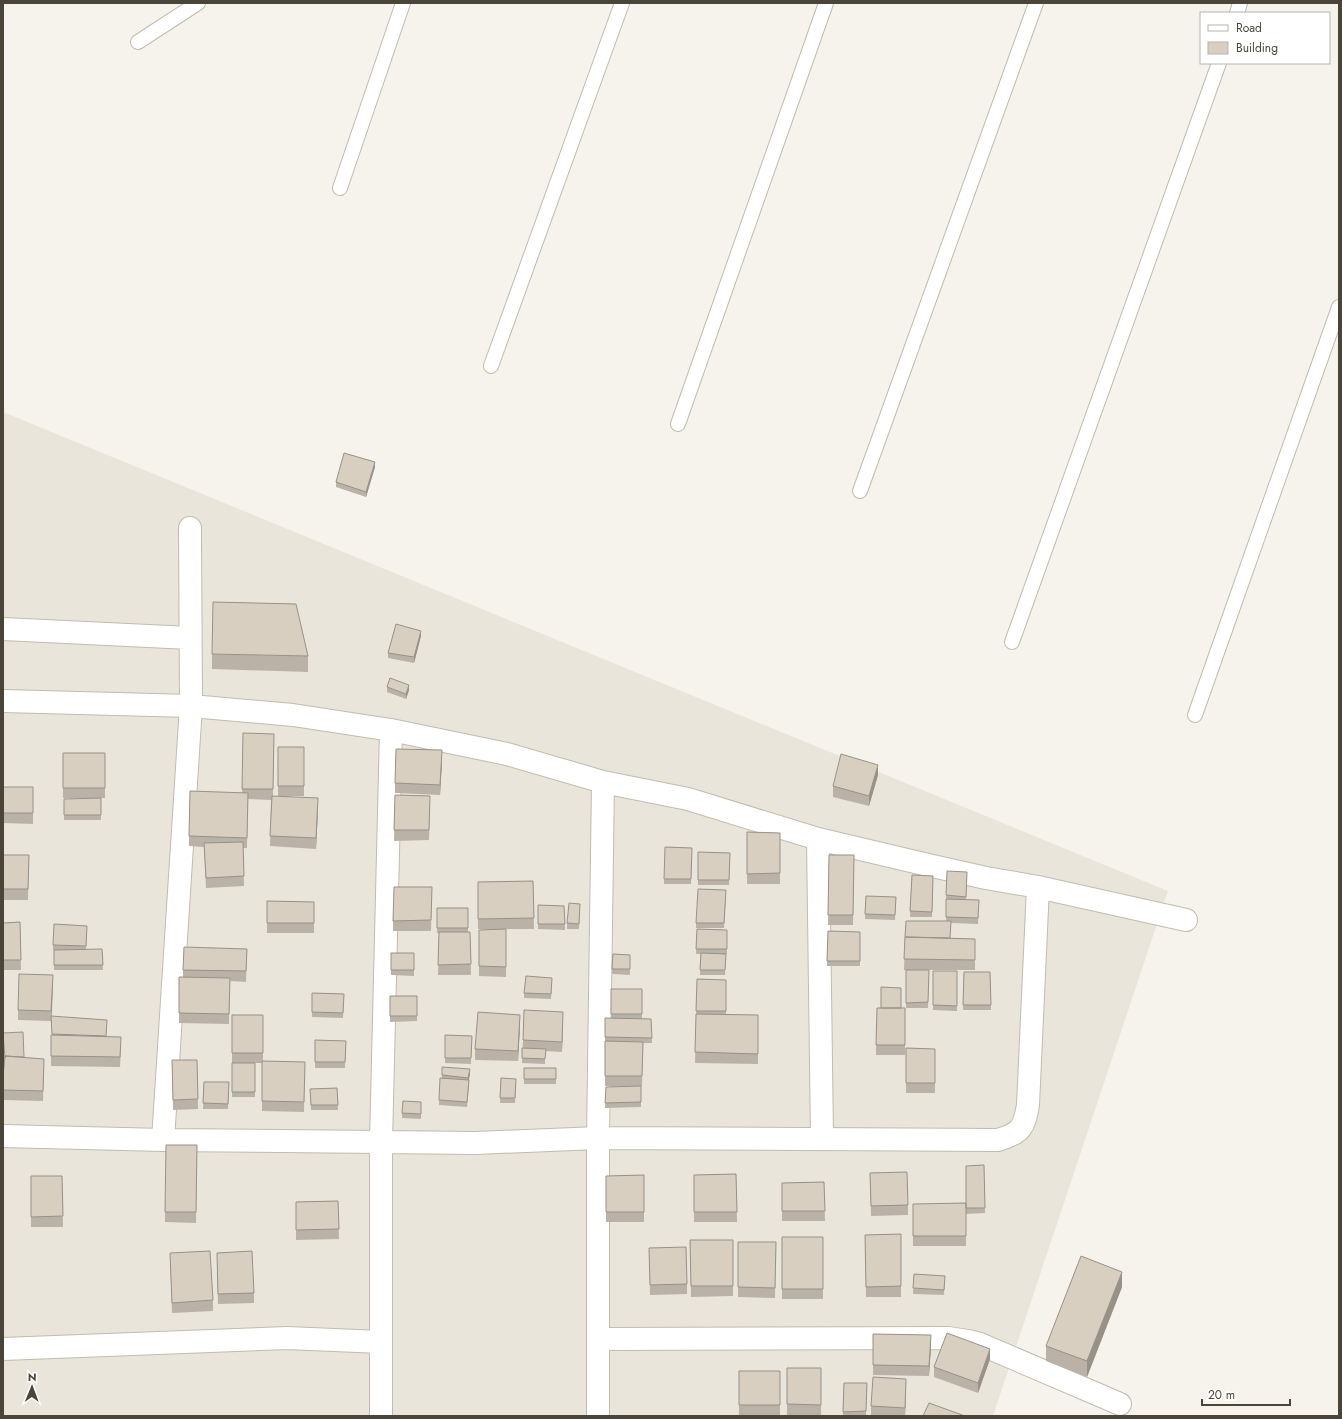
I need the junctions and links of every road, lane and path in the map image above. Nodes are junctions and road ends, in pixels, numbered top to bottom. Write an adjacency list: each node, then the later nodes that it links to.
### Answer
1 (198, 3): 6 (lane)
2 (403, 3): 8 (lane)
3 (622, 3): 10 (lane)
4 (826, 3): 11 (lane)
5 (1036, 3): 12 (lane)
6 (138, 42)
7 (1219, 64): 16 (lane)
8 (340, 188)
9 (1339, 307): 19 (lane)
10 (491, 366)
11 (678, 424)
12 (860, 492)
13 (190, 528): 15 (street)
14 (3, 629): 15 (street)
15 (190, 638): 18 (street)
16 (1012, 642)
17 (3, 701): 18 (street)
18 (190, 706): 20 (street); 28 (street)
19 (1195, 715)
20 (391, 730): 21 (street); 29 (street)
21 (602, 782): 22 (street); 26 (street)
22 (818, 839): 23 (street); 27 (street)
23 (1038, 887): 24 (street); 27 (street)
24 (1186, 920)
25 (3, 1136): 28 (street)
26 (598, 1138): 27 (street); 29 (street); 30 (street)
27 (822, 1138)
28 (163, 1140): 29 (street)
29 (381, 1142): 31 (street)
30 (598, 1339): 33 (street); 35 (street)
31 (381, 1342): 32 (street); 34 (street)
32 (3, 1349)
33 (1120, 1404)
34 (381, 1416)
35 (598, 1416)

